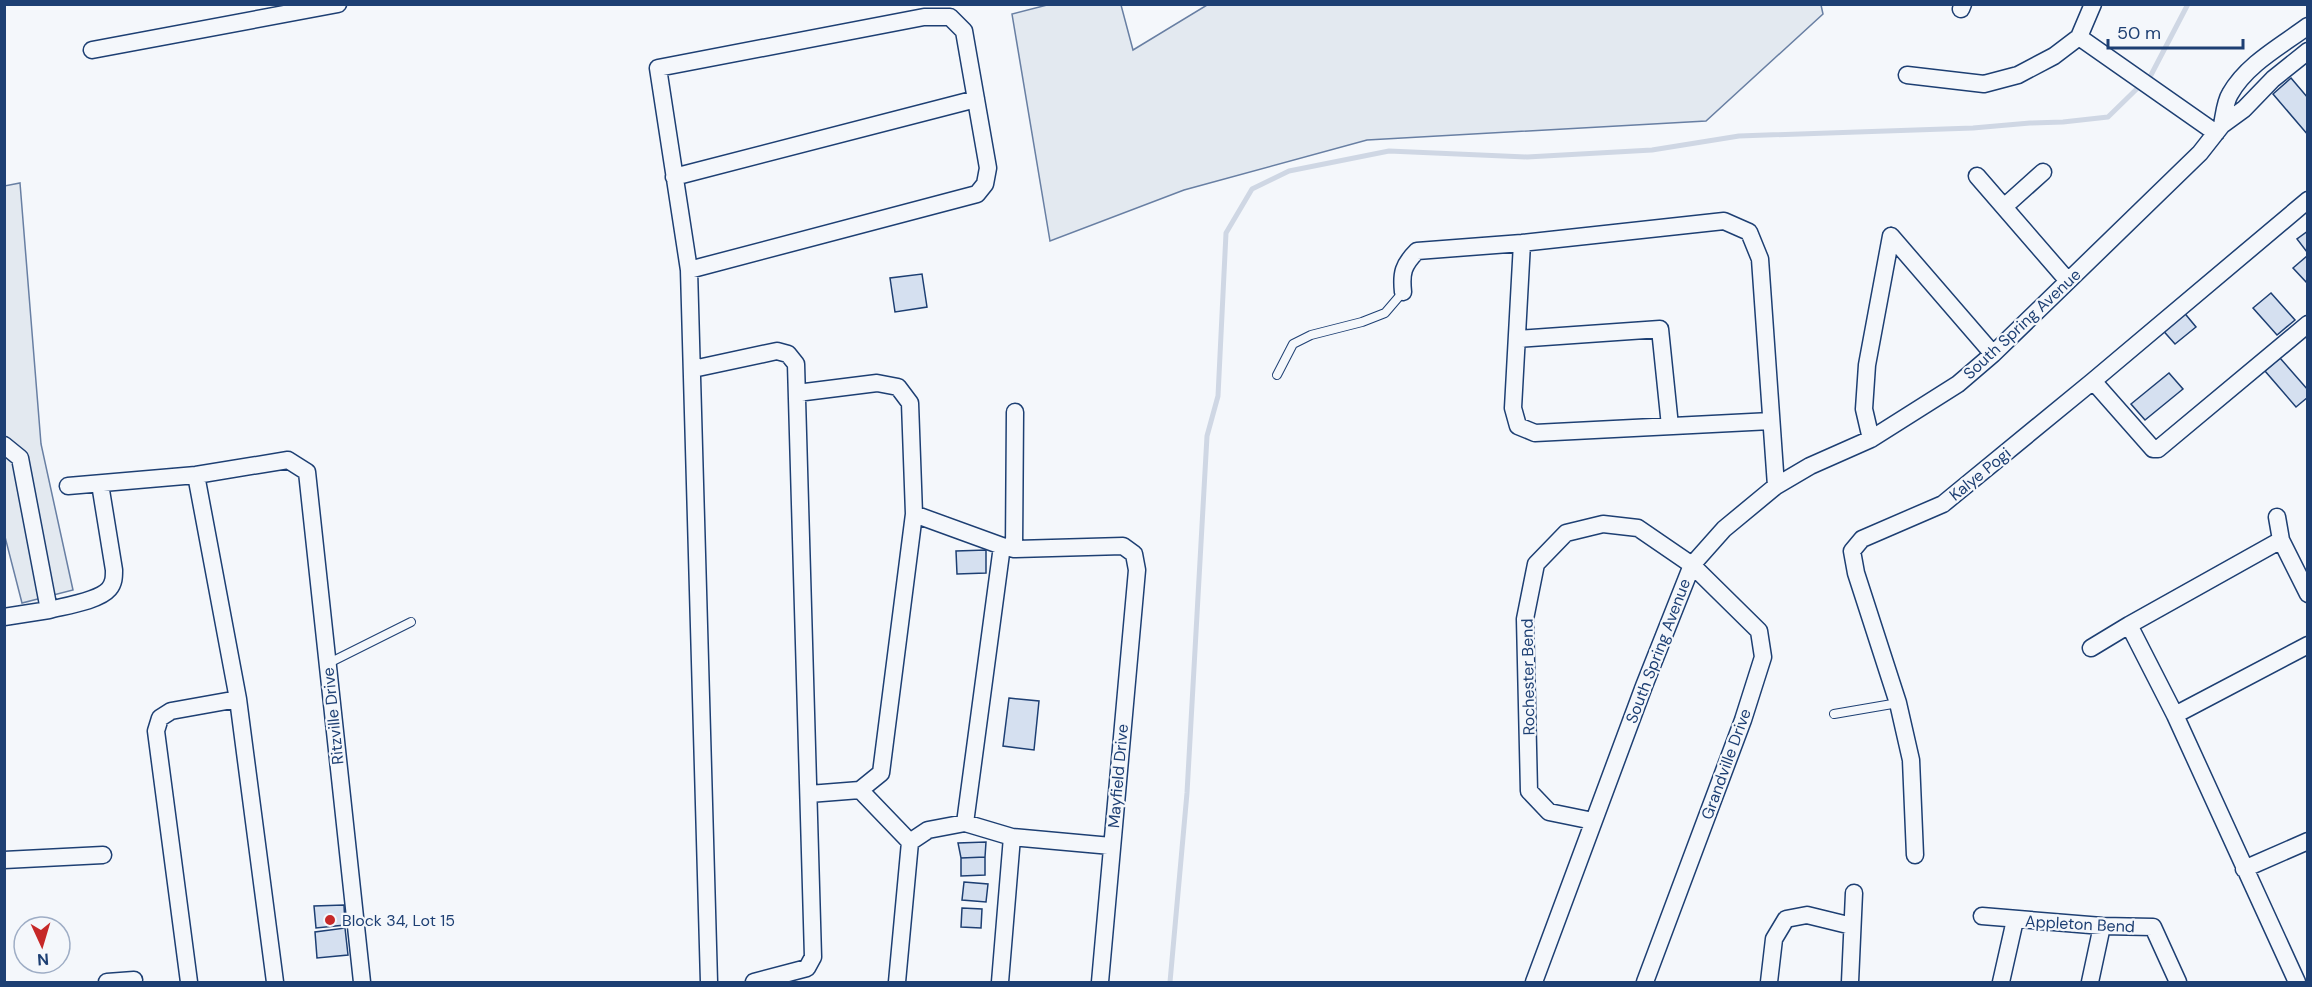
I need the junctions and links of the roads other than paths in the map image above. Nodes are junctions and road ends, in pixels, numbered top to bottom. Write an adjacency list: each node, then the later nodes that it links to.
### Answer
1 (338, 4): 5 (street)
2 (2093, 4): 4 (street)
3 (2307, 26): 7 (street, South Spring Avenue)
4 (2079, 37): 8 (street); 11 (street)
5 (92, 50)
6 (2307, 51): 9 (street, South Spring Avenue)
7 (2258, 63): 9 (street); 11 (street, South Spring Avenue)
8 (1907, 75)
9 (2273, 79): 11 (street, South Spring Avenue)
10 (976, 99): 14 (street); 14 (street); 18 (street)
11 (2219, 129): 19 (street, South Spring Avenue)
12 (2043, 172): 15 (street)
13 (1977, 176): 15 (street)
14 (674, 177): 18 (street)
15 (2004, 207): 19 (street)
16 (2304, 208): 26 (street, Kalye Pogi)
17 (1522, 243): 20 (street); 22 (street); 29 (street)
18 (689, 270): 24 (street)
19 (2068, 280): 23 (street, South Spring Avenue)
20 (1403, 292): 25 (lane)
21 (2307, 324): 26 (street)
22 (1517, 339): 30 (street); 30 (street)
23 (1993, 354): 31 (street, South Spring Avenue); 31 (street)
24 (693, 369): 27 (street); 76 (street)
25 (1277, 375)
26 (2093, 381): 51 (street, Kalye Pogi)
27 (797, 393): 37 (street); 55 (street)
28 (1015, 412): 40 (street)
29 (1771, 421): 30 (street); 36 (street)
30 (1670, 426)
31 (1870, 439): 36 (street, South Spring Avenue)
32 (4, 445): 43 (street)
33 (196, 475): 34 (street); 49 (street, Ritzville Drive); 50 (street)
34 (100, 484): 35 (street); 43 (street)
35 (68, 486)
36 (1776, 486): 41 (street, South Spring Avenue)
37 (914, 514): 40 (street); 54 (street)
38 (2277, 517): 39 (street)
39 (2281, 540): 42 (street); 46 (street)
40 (1008, 547): 57 (street); 61 (street, Mayfield Drive)
41 (1692, 565): 56 (street, South Spring Avenue); 56 (street, Rochester Bend); 82 (street, Grandville Drive)
42 (2307, 594)
43 (49, 610): 44 (street)
44 (4, 617)
45 (411, 622): 49 (lane)
46 (2129, 625): 48 (street); 53 (street)
47 (2307, 645): 53 (street)
48 (2091, 648)
49 (327, 664): 75 (street, Ritzville Drive)
50 (238, 699): 73 (street); 74 (street)
51 (1898, 703): 52 (lane); 63 (street, Kalye Pogi)
52 (1834, 714)
53 (2175, 715): 65 (street)
54 (860, 790): 55 (street); 60 (street)
55 (809, 794): 77 (street)
56 (1593, 821): 81 (street, South Spring Avenue)
57 (965, 823): 58 (street); 60 (street)
58 (1012, 837): 61 (street); 79 (street)
59 (2307, 841): 65 (street)
60 (910, 842): 78 (street)
61 (1111, 846): 80 (street, Mayfield Drive)
62 (103, 855): 64 (street)
63 (1915, 855)
64 (4, 860)
65 (2244, 869): 88 (street)
66 (1854, 893): 69 (street)
67 (1982, 916): 68 (street, Appleton Bend)
68 (2015, 920): 70 (street, Appleton Bend); 85 (street)
69 (1852, 926): 83 (street); 84 (street)
70 (2102, 926): 86 (street); 87 (street, Appleton Bend)
71 (134, 980): 72 (street)
72 (107, 982)
73 (189, 982)
74 (275, 982)
75 (362, 982)
76 (708, 982)
77 (754, 982)
78 (897, 982)
79 (1000, 982)
80 (1101, 982)
81 (1534, 982)
82 (1645, 982)
83 (1769, 982)
84 (1850, 982)
85 (2001, 982)
86 (2090, 982)
87 (2178, 982)
88 (2297, 982)

